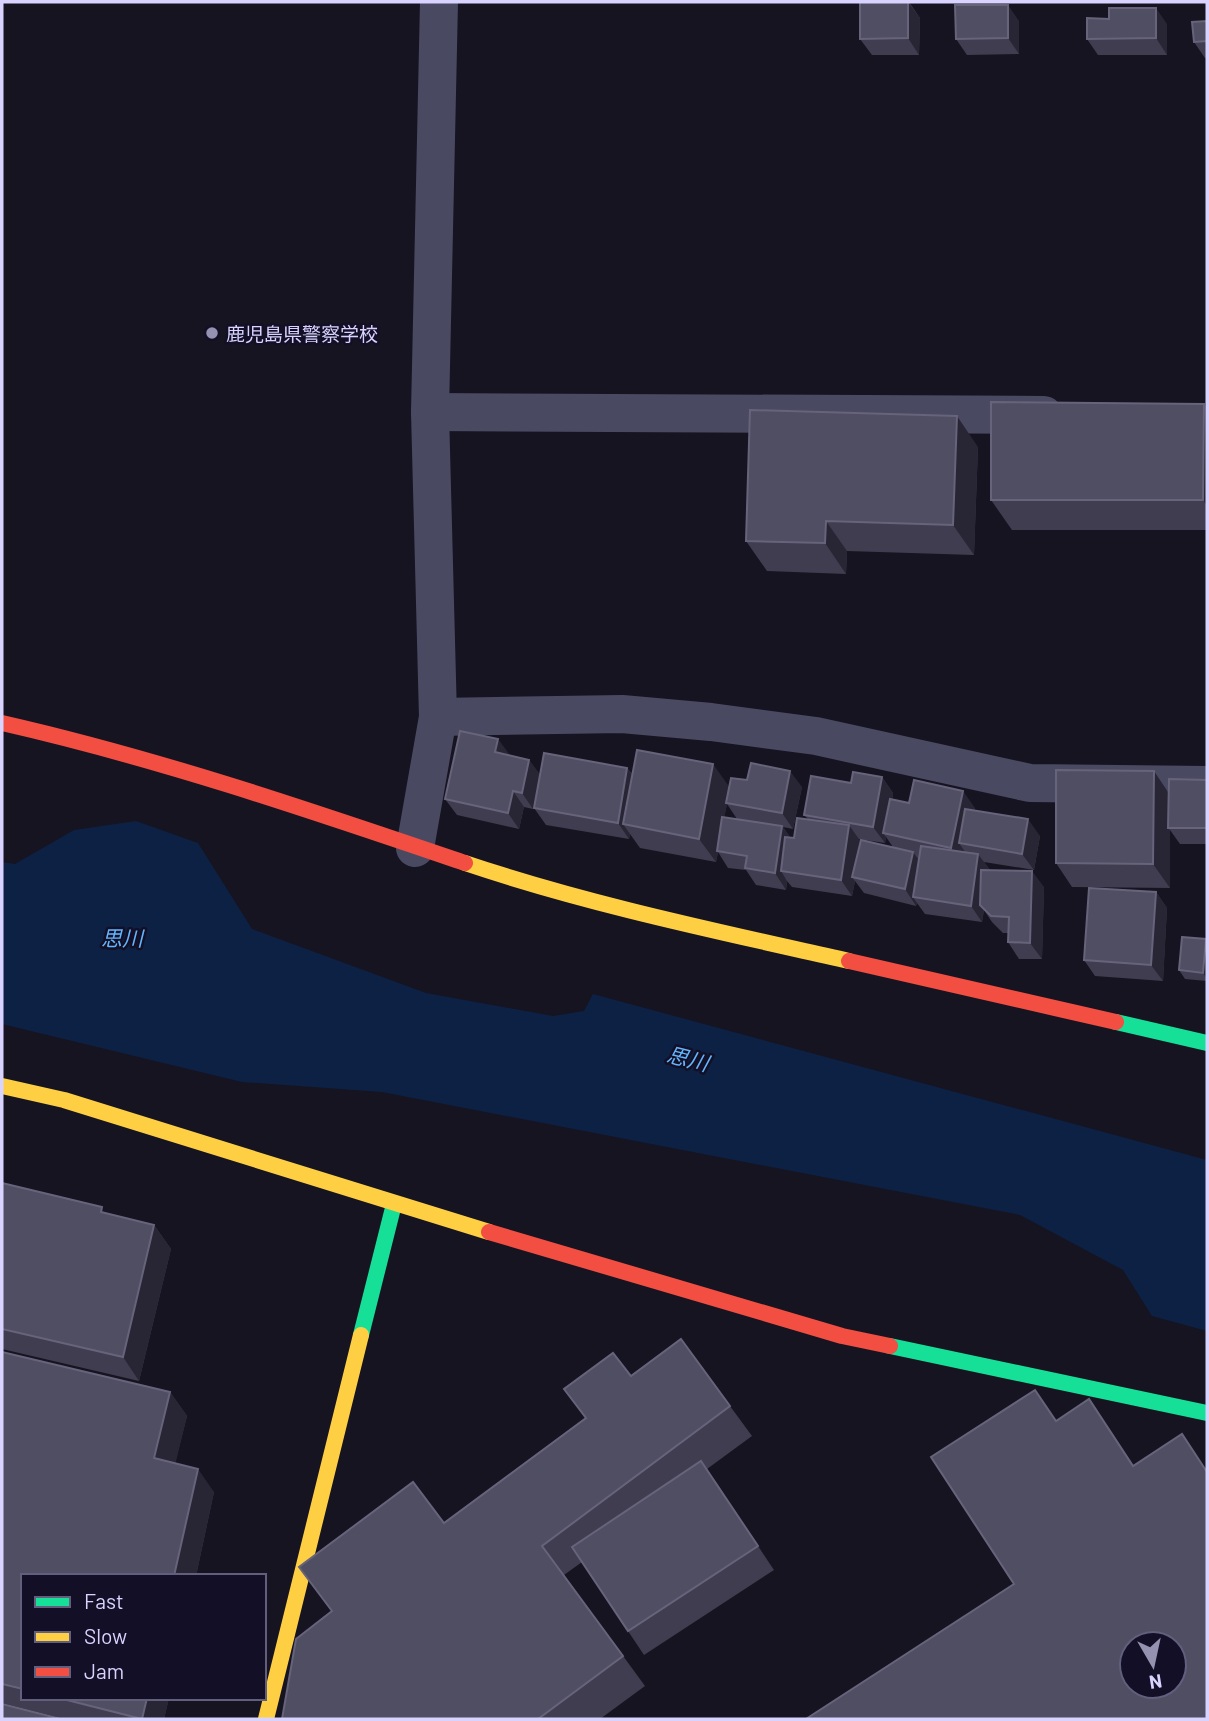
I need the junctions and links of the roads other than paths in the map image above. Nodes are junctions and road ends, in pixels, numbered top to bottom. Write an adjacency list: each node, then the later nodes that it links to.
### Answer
1 (439, 2): 2 (street)
2 (430, 412): 3 (street); 4 (street)
3 (1075, 416)
4 (438, 717): 6 (street); 7 (street)
5 (2, 723): 7 (street)
6 (1207, 785)
7 (415, 848): 8 (street)
8 (1207, 1043)
9 (2, 1086): 10 (street)
10 (394, 1204): 11 (street); 12 (street)
11 (1207, 1413)
12 (266, 1719)

